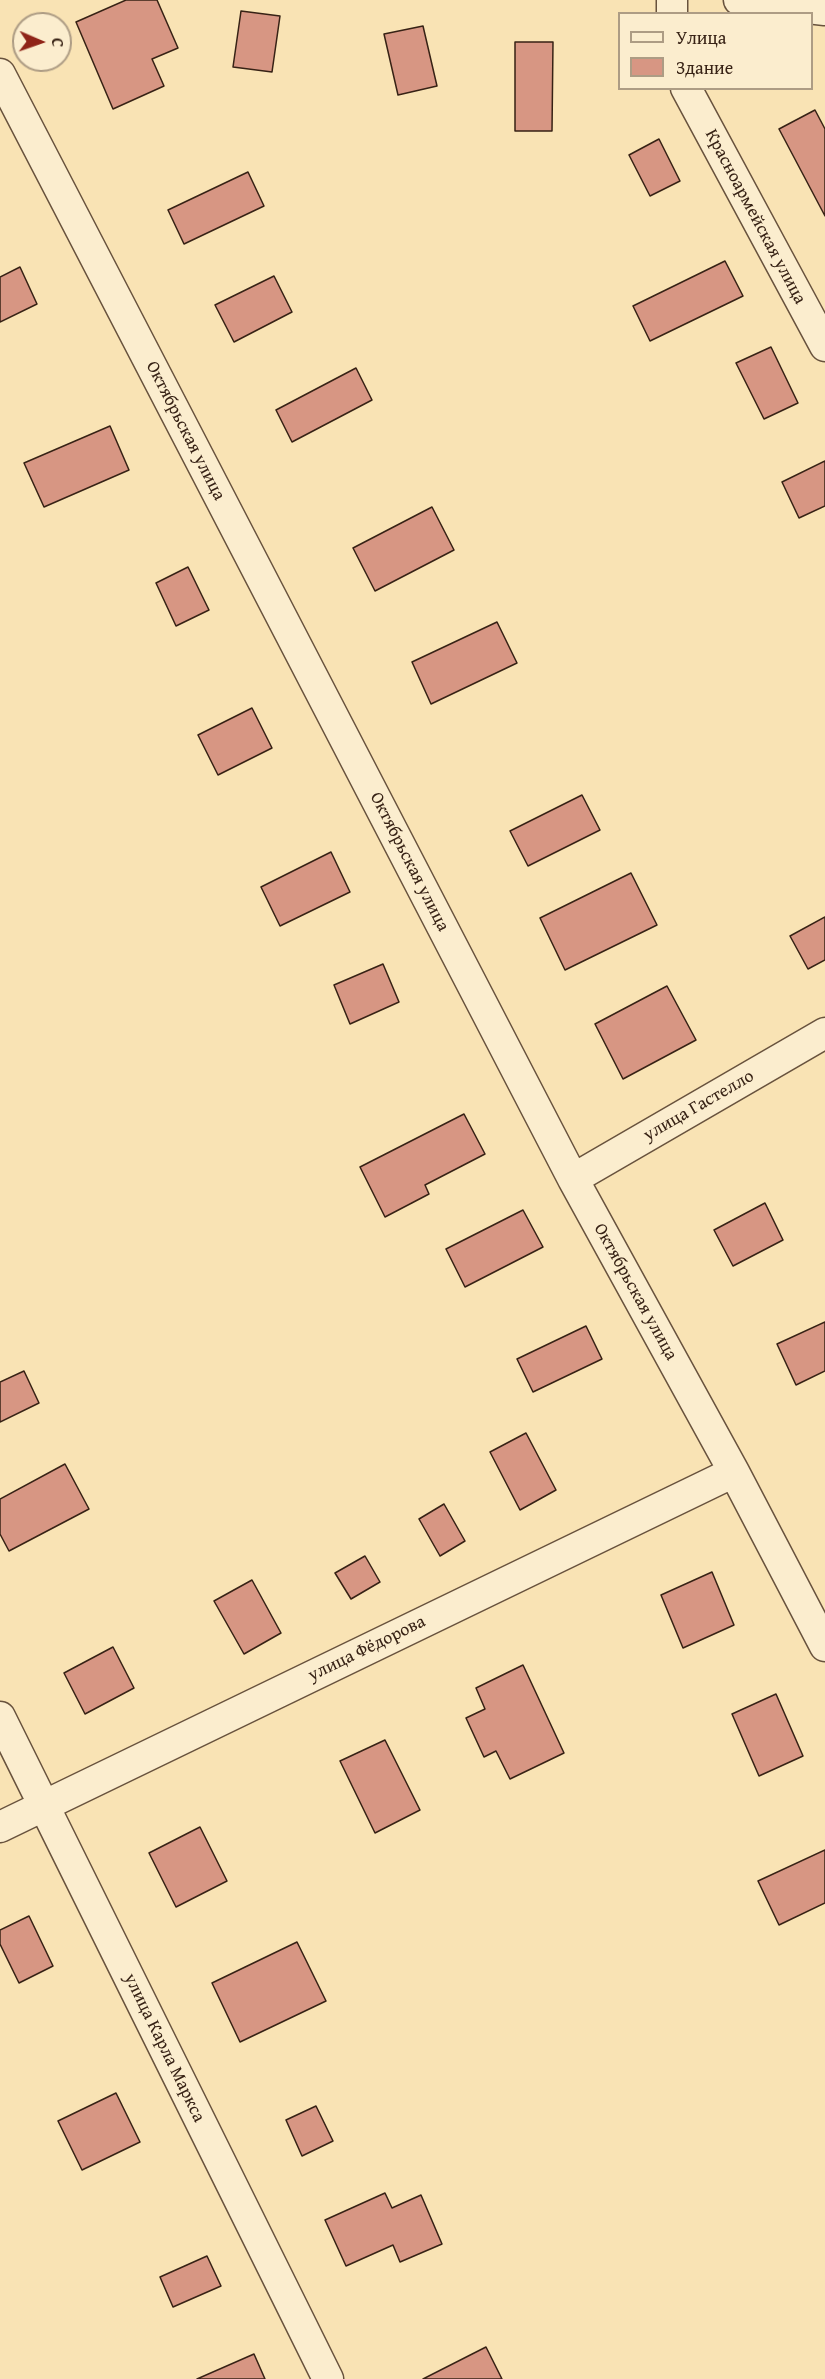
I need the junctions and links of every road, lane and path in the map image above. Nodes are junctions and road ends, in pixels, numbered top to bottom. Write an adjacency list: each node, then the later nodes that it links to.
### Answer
1 (739, 0): 2 (street)
2 (825, 10)
3 (0, 74): 7 (street, Октябрьская улица)
4 (687, 90): 5 (street, Красноармейская улица)
5 (825, 345)
6 (825, 1033): 7 (street, улица Гастелло)
7 (573, 1179): 8 (street, Октябрьская улица)
8 (734, 1472): 9 (street, Октябрьская улица); 11 (street, улица Фёдорова)
9 (825, 1646)
10 (0, 1717): 11 (street, улица Карла Маркса)
11 (43, 1806): 12 (street, улица Фёдорова); 13 (street, улица Карла Маркса)
12 (0, 1827)
13 (328, 2379)

